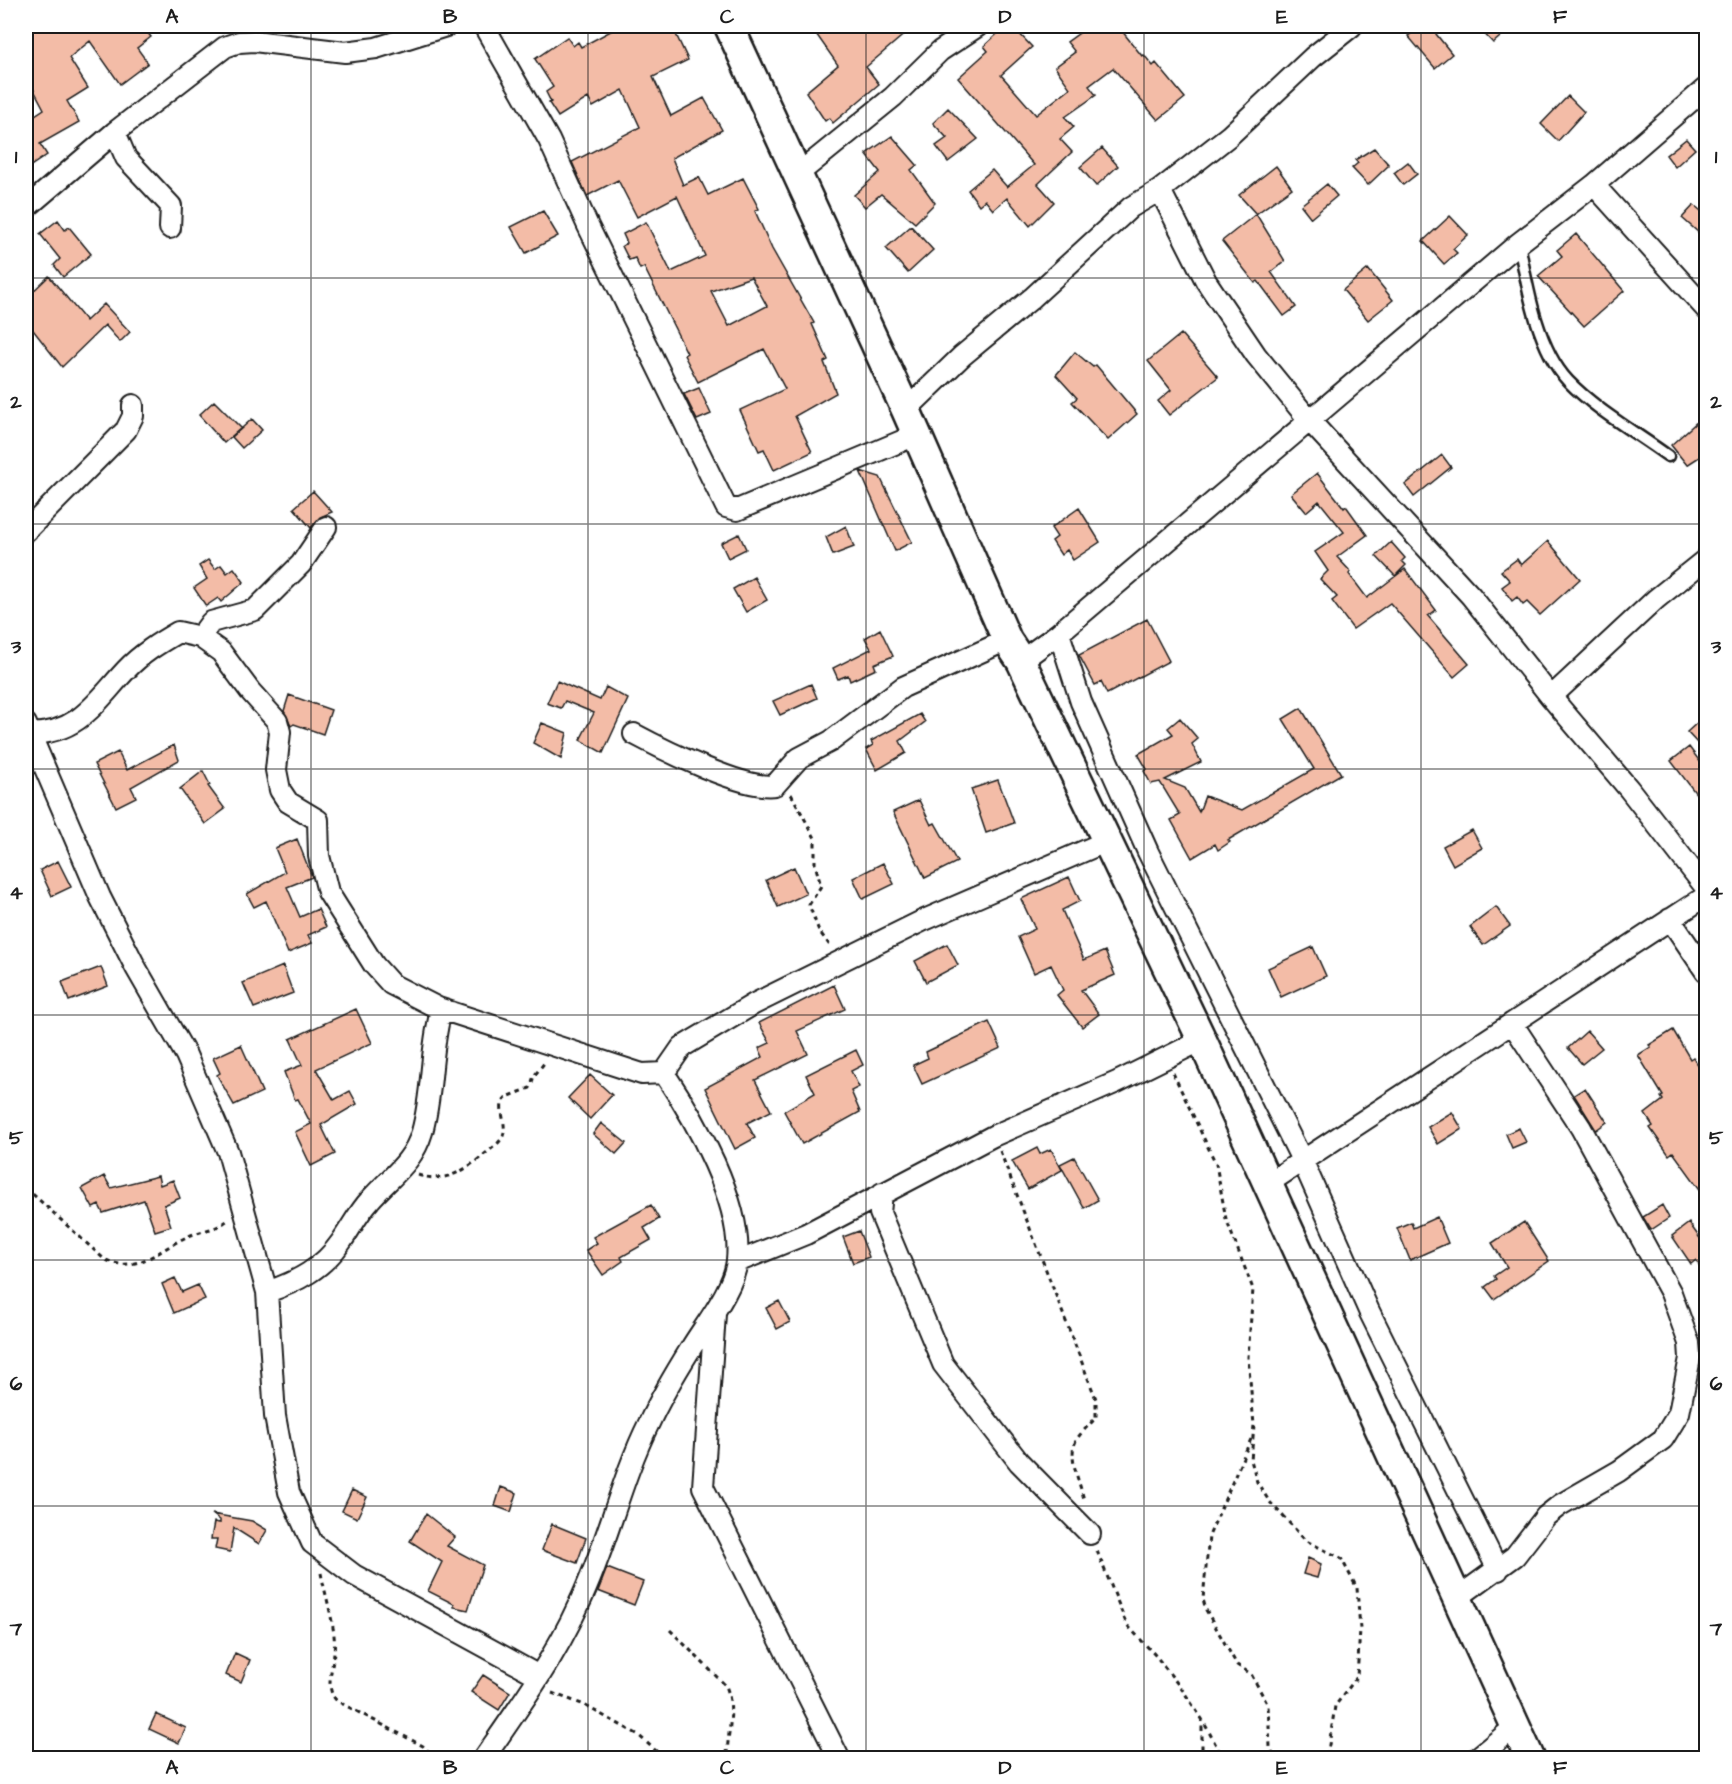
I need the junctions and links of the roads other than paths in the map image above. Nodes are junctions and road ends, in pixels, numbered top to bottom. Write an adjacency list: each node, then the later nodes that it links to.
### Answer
1 (446, 26): 6 (street)
2 (484, 26): 18 (street)
3 (729, 26): 9 (street)
4 (978, 26): 9 (street)
5 (1352, 26): 11 (street)
6 (275, 34): 8 (street)
7 (1705, 91): 10 (street)
8 (115, 132): 12 (street); 13 (street)
9 (798, 174): 18 (street)
10 (1594, 185): 14 (street); 15 (street)
11 (1160, 190): 17 (street); 18 (street)
12 (26, 208)
13 (170, 228)
14 (1519, 243): 17 (street); 19 (lane)
15 (1707, 309)
16 (133, 405): 21 (street)
17 (1309, 420): 23 (street); 26 (street)
18 (911, 423): 25 (street)
19 (1668, 456)
20 (326, 527): 24 (street)
21 (26, 531)
22 (1707, 559): 26 (street)
23 (1059, 633): 25 (street); 38 (street)
24 (200, 637): 27 (street); 34 (street)
25 (1014, 651): 28 (street); 29 (street)
26 (1551, 697): 30 (street)
27 (28, 729): 42 (street)
28 (634, 734)
29 (1105, 842): 36 (street); 37 (street)
30 (1707, 888)
31 (1707, 896): 32 (street)
32 (1670, 919): 33 (street); 35 (street)
33 (1707, 972)
34 (451, 1012): 37 (street); 42 (street)
35 (1512, 1023): 38 (street); 45 (street)
36 (1202, 1041): 39 (street); 40 (street)
37 (664, 1073): 41 (street)
38 (1303, 1162): 39 (street); 45 (street)
39 (1267, 1184): 46 (street)
40 (882, 1193): 41 (street); 44 (street)
41 (737, 1262): 43 (street)
42 (267, 1292): 47 (street)
43 (715, 1310): 47 (street); 50 (street)
44 (1090, 1534)
45 (1498, 1570): 46 (street)
46 (1457, 1598): 48 (street)
47 (537, 1680): 49 (street)
48 (1516, 1726): 51 (street); 52 (street)
49 (484, 1758)
50 (839, 1758)
51 (1477, 1758)
52 (1530, 1758)

